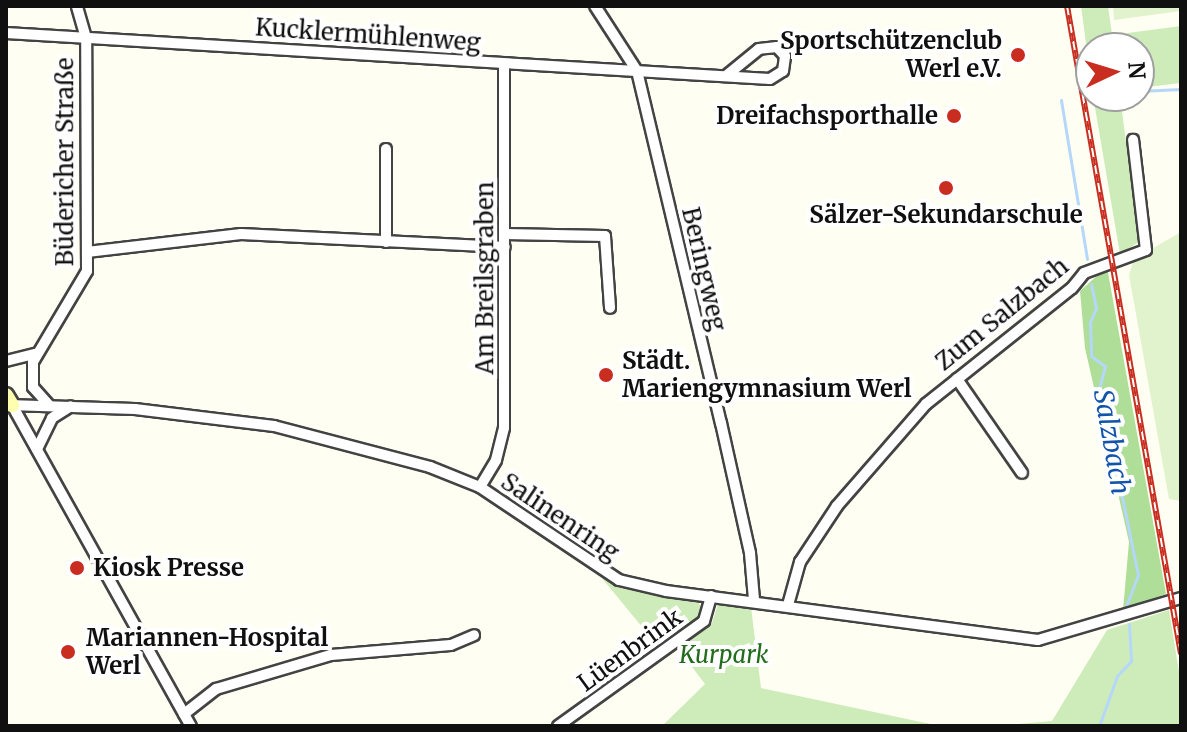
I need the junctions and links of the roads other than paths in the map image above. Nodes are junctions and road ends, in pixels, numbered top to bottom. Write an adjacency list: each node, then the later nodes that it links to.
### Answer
1 (77, 6): 4 (street, Büdericher Straße)
2 (595, 6): 6 (street, Beringweg)
3 (6, 33): 4 (street, Kucklermühlenweg)
4 (86, 38): 5 (street, Kucklermühlenweg); 13 (street, Büdericher Straße)
5 (504, 64): 6 (street, Kucklermühlenweg); 10 (street, Am Breilsgraben)
6 (637, 71): 7 (street, Kucklermühlenweg); 26 (street, Beringweg)
7 (727, 75): 7 (street, Kucklermühlenweg)
8 (1133, 140): 17 (street, Zum Salzbach)
9 (386, 149): 11 (street)
10 (505, 234): 12 (street, Am Breilsgraben); 14 (street)
11 (386, 242): 12 (street); 13 (street)
12 (505, 247): 23 (street, Am Breilsgraben)
13 (87, 252): 15 (street, Büdericher Straße)
14 (610, 308)
15 (35, 354): 16 (street); 19 (street)
16 (6, 361)
17 (957, 379): 22 (street); 27 (street, Zum Salzbach)
18 (8, 402): 19 (street, Salinenring); 21 (street)
19 (49, 405): 20 (street, Salinenring)
20 (71, 406): 21 (street); 23 (street, Salinenring)
21 (37, 449): 29 (street)
22 (1022, 473)
23 (480, 487): 24 (street, Salinenring)
24 (711, 596): 26 (street, Salinenring); 31 (street, Lüenbrink)
25 (1181, 598): 27 (street, Salinenring)
26 (754, 600): 27 (street, Salinenring)
27 (788, 605)
28 (474, 635): 29 (street)
29 (184, 714): 30 (street)
30 (191, 726)
31 (558, 726)

